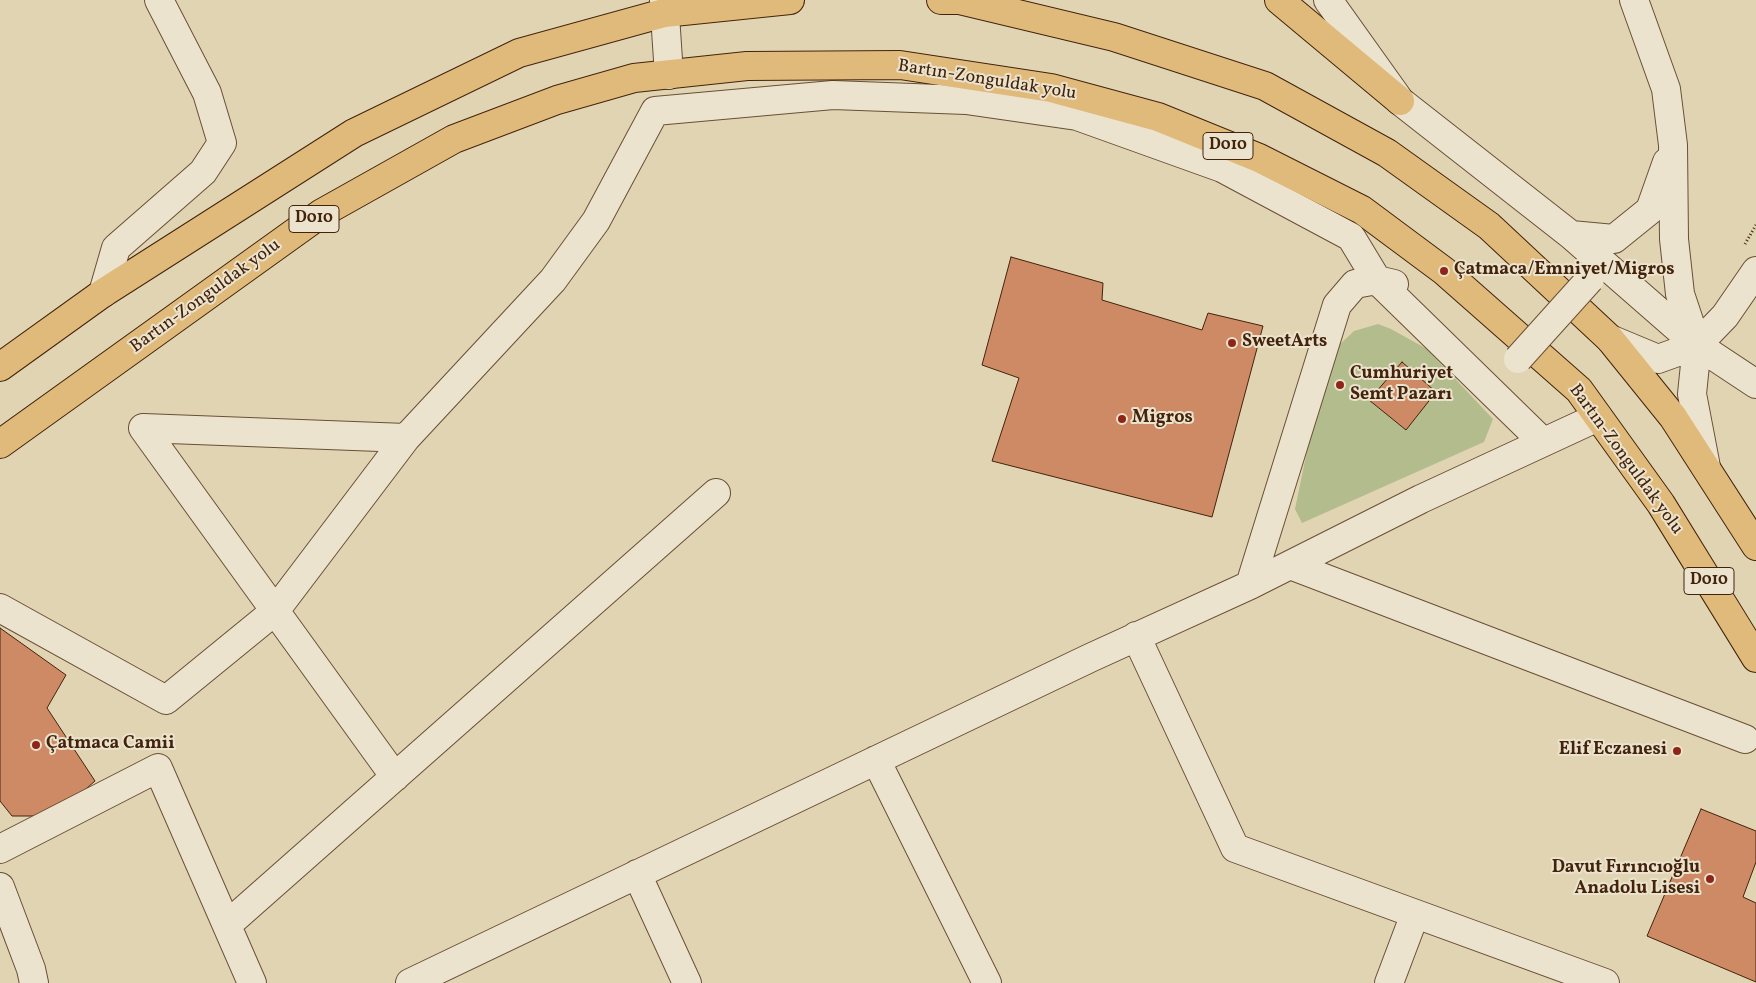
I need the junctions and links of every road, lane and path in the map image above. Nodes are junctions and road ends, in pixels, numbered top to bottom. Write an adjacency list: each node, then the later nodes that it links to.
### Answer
1 (159, 0): 15 (street)
2 (790, 0): 7 (main road, D010)
3 (941, 0): 16 (main road)
4 (1279, 0): 9 (main road)
5 (1328, 0): 9 (street)
6 (1634, 0): 10 (street)
7 (664, 7): 8 (street); 15 (main road, D010)
8 (669, 75): 22 (main road, Bartın-Zonguldak yolu / D010); 26 (main road, Bartın-Zonguldak yolu / D010)
9 (1400, 101): 11 (street)
10 (1673, 144): 11 (street); 17 (street)
11 (1571, 235): 17 (street)
12 (1756, 271): 17 (street)
13 (1590, 279): 18 (street, bridge)
14 (1377, 280): 24 (street); 25 (street); 31 (street)
15 (103, 293): 19 (main road, D010)
16 (1610, 339): 17 (street); 23 (main road)
17 (1697, 345): 20 (street); 21 (street)
18 (1518, 359)
19 (0, 367)
20 (1756, 384)
21 (1692, 394): 23 (street); 27 (street)
22 (1598, 416): 25 (street); 35 (main road, Bartın-Zonguldak yolu / D010)
23 (1673, 417): 27 (main road)
24 (406, 438): 33 (street); 33 (street)
25 (1550, 439): 30 (street)
26 (0, 444)
27 (1706, 467): 29 (main road)
28 (716, 493): 38 (street)
29 (1756, 546)
30 (1290, 565): 31 (street); 36 (street)
31 (1250, 585): 34 (street)
32 (0, 608): 33 (street)
33 (275, 611): 38 (street)
34 (1136, 636): 37 (street); 42 (street)
35 (1756, 658)
36 (1745, 739)
37 (876, 760): 40 (street); 48 (street)
38 (395, 777): 43 (street)
39 (0, 850): 43 (street)
40 (637, 874): 46 (street); 47 (street)
41 (0, 887): 44 (street)
42 (1415, 914): 49 (street); 50 (street)
43 (227, 926): 45 (street)
44 (34, 983)
45 (252, 983)
46 (410, 983)
47 (687, 983)
48 (986, 983)
49 (1389, 983)
50 (1605, 983)

